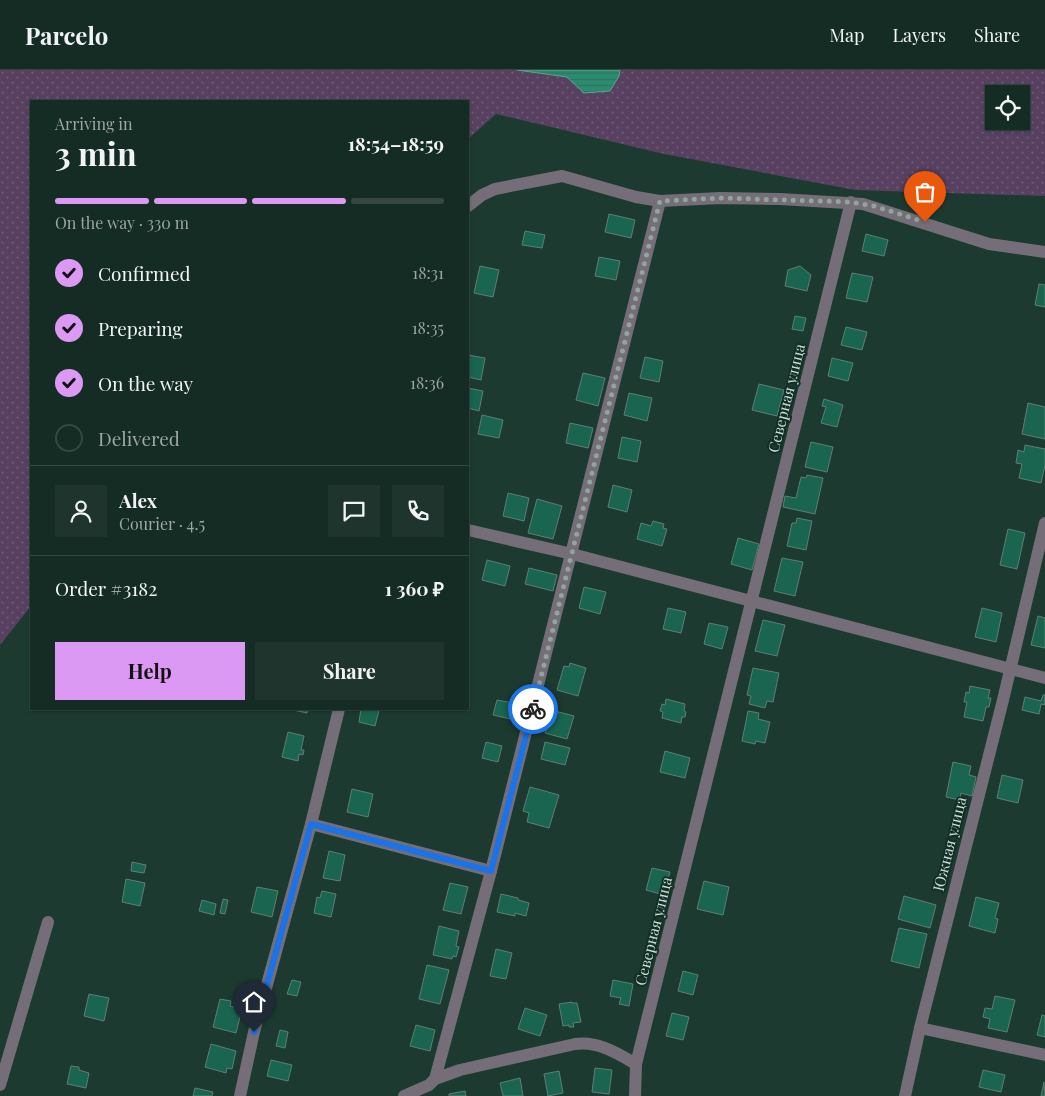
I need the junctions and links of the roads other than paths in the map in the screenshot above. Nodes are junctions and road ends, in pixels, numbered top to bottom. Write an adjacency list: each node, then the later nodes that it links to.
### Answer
1 (660, 201): 2 (street); 3 (street); 7 (street)
2 (851, 202): 4 (street); 8 (street, Северная улица)
3 (469, 205)
4 (1045, 252)
5 (1045, 523): 9 (street, Южная улица)
6 (469, 530): 7 (street)
7 (572, 554): 8 (street); 13 (street)
8 (752, 601): 9 (street); 17 (street, Северная улица)
9 (1010, 669): 10 (street); 15 (street, Южная улица)
10 (1045, 678)
11 (339, 710): 12 (street)
12 (311, 824): 13 (street); 20 (street)
13 (491, 871): 18 (street)
14 (48, 922): 19 (street)
15 (920, 1028): 16 (street); 23 (street, Южная улица)
16 (1045, 1055)
17 (636, 1064): 18 (street); 22 (street, Северная улица)
18 (435, 1079): 21 (street)
19 (0, 1085)
20 (240, 1096)
21 (404, 1096)
22 (635, 1096)
23 (905, 1096)

